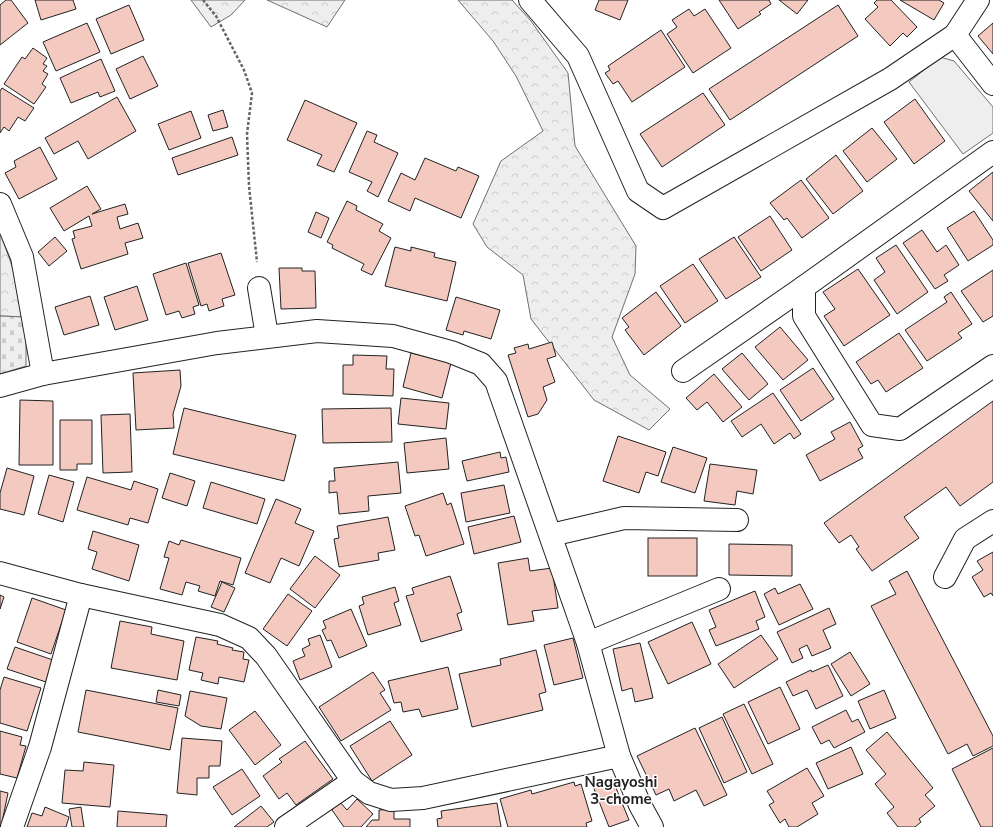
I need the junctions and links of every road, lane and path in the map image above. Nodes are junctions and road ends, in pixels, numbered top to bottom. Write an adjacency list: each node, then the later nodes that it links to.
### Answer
1 (203, 0): 9 (path)
2 (530, 0): 4 (street)
3 (978, 0): 4 (street)
4 (955, 35): 5 (street)
5 (993, 84)
6 (993, 152): 8 (street)
7 (0, 204): 13 (street)
8 (804, 287): 11 (street); 12 (street)
9 (259, 288): 10 (street)
10 (268, 336): 13 (street); 17 (street)
11 (993, 366)
12 (683, 371)
13 (43, 374): 14 (street)
14 (0, 386)
15 (737, 520): 17 (street)
16 (993, 521): 19 (street)
17 (551, 535): 22 (street)
18 (0, 573): 21 (street)
19 (945, 577)
20 (719, 589): 22 (street)
21 (81, 595): 24 (street); 25 (street)
22 (588, 643): 23 (street)
23 (619, 756): 24 (street); 27 (street)
24 (352, 781): 26 (street)
25 (12, 827)
26 (286, 827)
27 (652, 827)

